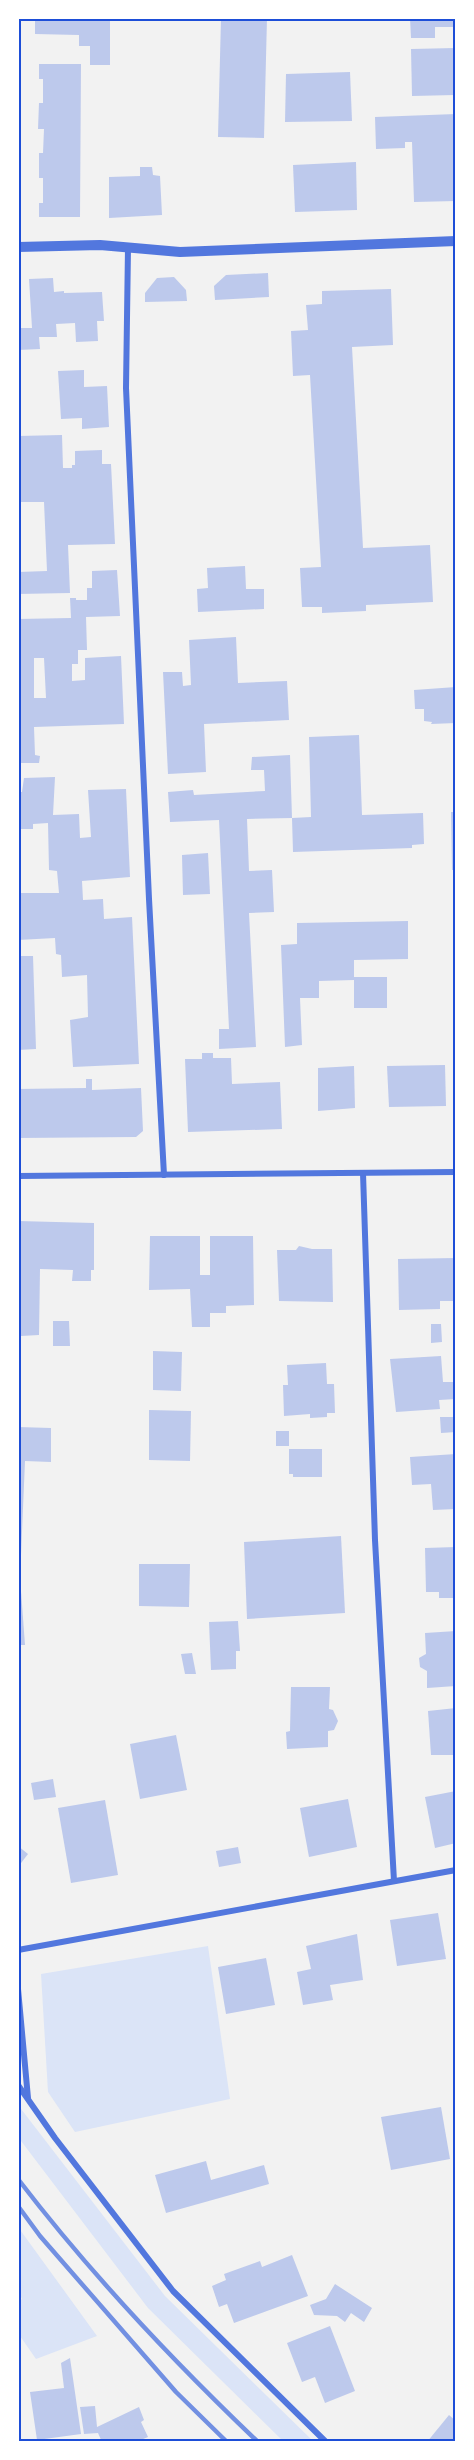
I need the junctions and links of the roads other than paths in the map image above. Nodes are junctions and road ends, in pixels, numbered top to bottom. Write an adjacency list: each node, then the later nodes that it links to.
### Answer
1 (456, 241): 3 (street)
2 (18, 247): 3 (street)
3 (128, 248): 6 (street)
4 (456, 1172): 5 (street)
5 (363, 1173): 6 (street); 9 (street)
6 (164, 1175): 7 (street)
7 (18, 1176)
8 (456, 1870): 9 (street)
9 (394, 1881): 10 (street)
10 (18, 1950)
11 (18, 1989): 13 (street)
12 (18, 2085): 13 (street)
13 (29, 2102): 14 (street)
14 (326, 2442)

